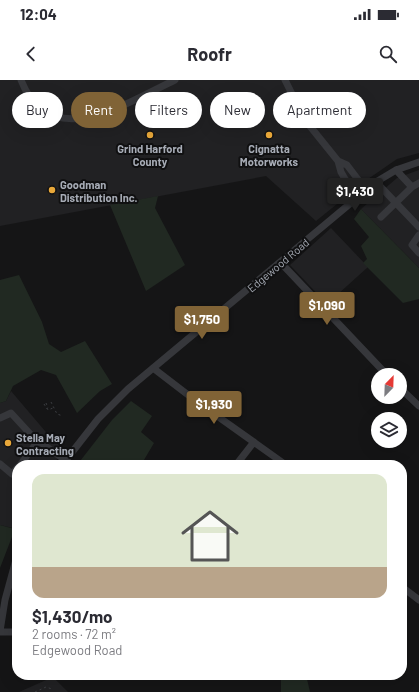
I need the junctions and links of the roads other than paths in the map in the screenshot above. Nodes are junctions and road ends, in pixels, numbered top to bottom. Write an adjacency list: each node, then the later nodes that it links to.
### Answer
1 (21, 80): 2 (street)
2 (175, 80)
3 (285, 80): 4 (street)
4 (338, 161): 10 (street); 11 (street)
5 (419, 162): 6 (street, Edgewood Road)
6 (396, 170): 7 (street, Edgewood Road); 9 (street)
7 (376, 182): 10 (street, Edgewood Road); 12 (street)
8 (419, 183): 9 (street)
9 (412, 187): 12 (street)
10 (366, 190): 11 (street, Edgewood Road)
11 (359, 196): 17 (street, Edgewood Road)
12 (395, 202): 13 (street); 14 (street)
13 (381, 217)
14 (419, 227)
15 (419, 235): 16 (street)
16 (419, 253)
17 (281, 263): 18 (street, Edgewood Road); 19 (street)
18 (153, 368): 24 (street); 27 (street, Edgewood Road)
19 (381, 368)
20 (407, 395): 21 (street)
21 (419, 406)
22 (0, 418): 23 (street)
23 (38, 440): 25 (street); 26 (street)
24 (254, 442): 28 (street); 29 (street)
25 (24, 460)
26 (60, 460)
27 (65, 460)
28 (240, 460)
29 (279, 460)
30 (0, 464): 31 (street)
31 (12, 474)
32 (12, 576): 35 (street)
33 (407, 592): 34 (street)
34 (419, 600)
35 (1, 620): 36 (street)
36 (0, 632): 37 (street)
37 (12, 632)

